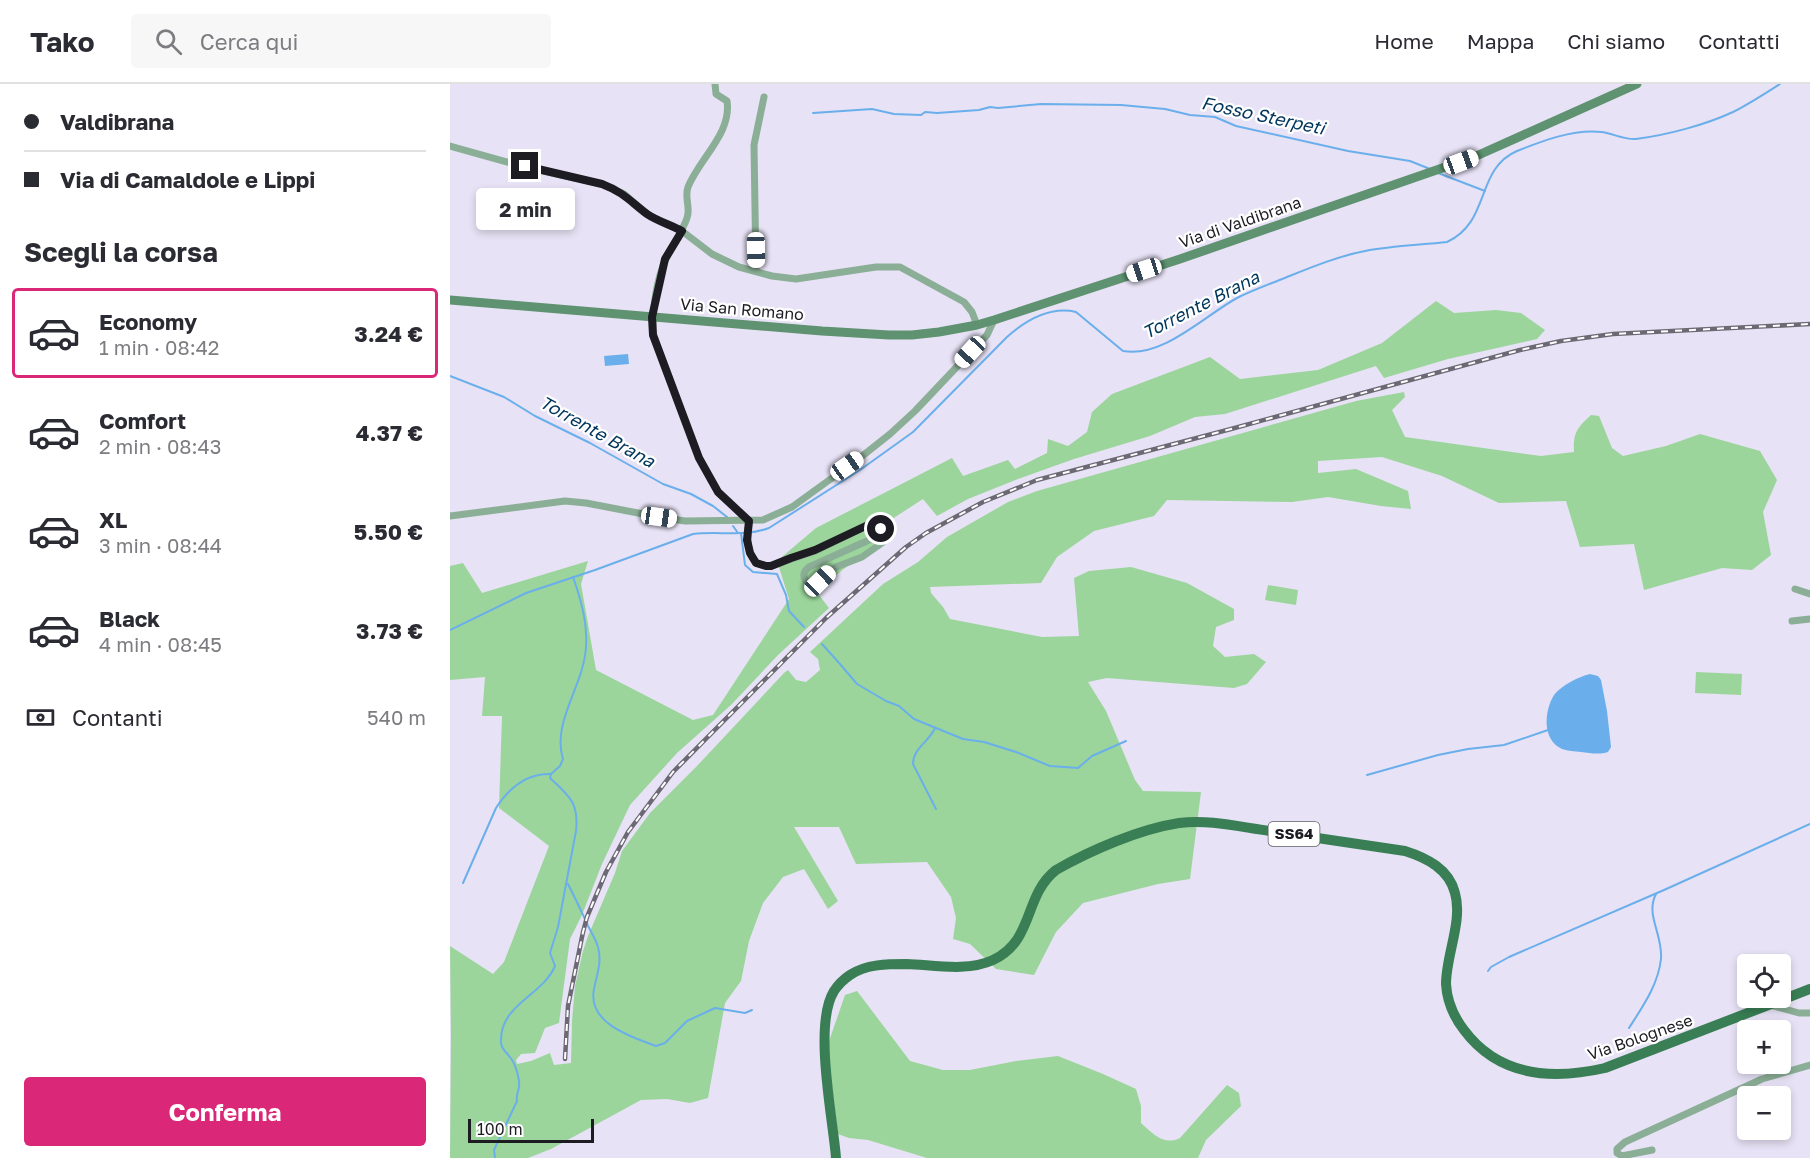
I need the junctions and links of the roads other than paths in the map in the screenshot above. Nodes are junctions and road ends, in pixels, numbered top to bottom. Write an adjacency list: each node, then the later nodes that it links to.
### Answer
1 (715, 84): 5 (street)
2 (1637, 84): 9 (street, Via di Valdibrana)
3 (764, 97): 6 (street)
4 (450, 146): 5 (street)
5 (682, 231): 6 (street); 8 (street)
6 (756, 271): 10 (street)
7 (450, 300): 8 (street, Via San Romano)
8 (652, 317): 10 (street, Via San Romano); 12 (street)
9 (994, 320): 10 (street, Via San Romano); 12 (street)
10 (977, 325)
11 (450, 516): 12 (street)
12 (749, 521): 13 (street)
13 (882, 543)
14 (1795, 588): 15 (street)
15 (1810, 594)
16 (1810, 619): 17 (street)
17 (1792, 621)
18 (1810, 989): 19 (main road, Via Bolognese / SS64)
19 (1791, 997)
20 (1762, 1008): 25 (main road, Via Bolognese / SS64)
21 (1781, 1008): 22 (street)
22 (1810, 1013)
23 (1810, 1065): 24 (street)
24 (1652, 1150)
25 (836, 1158)

